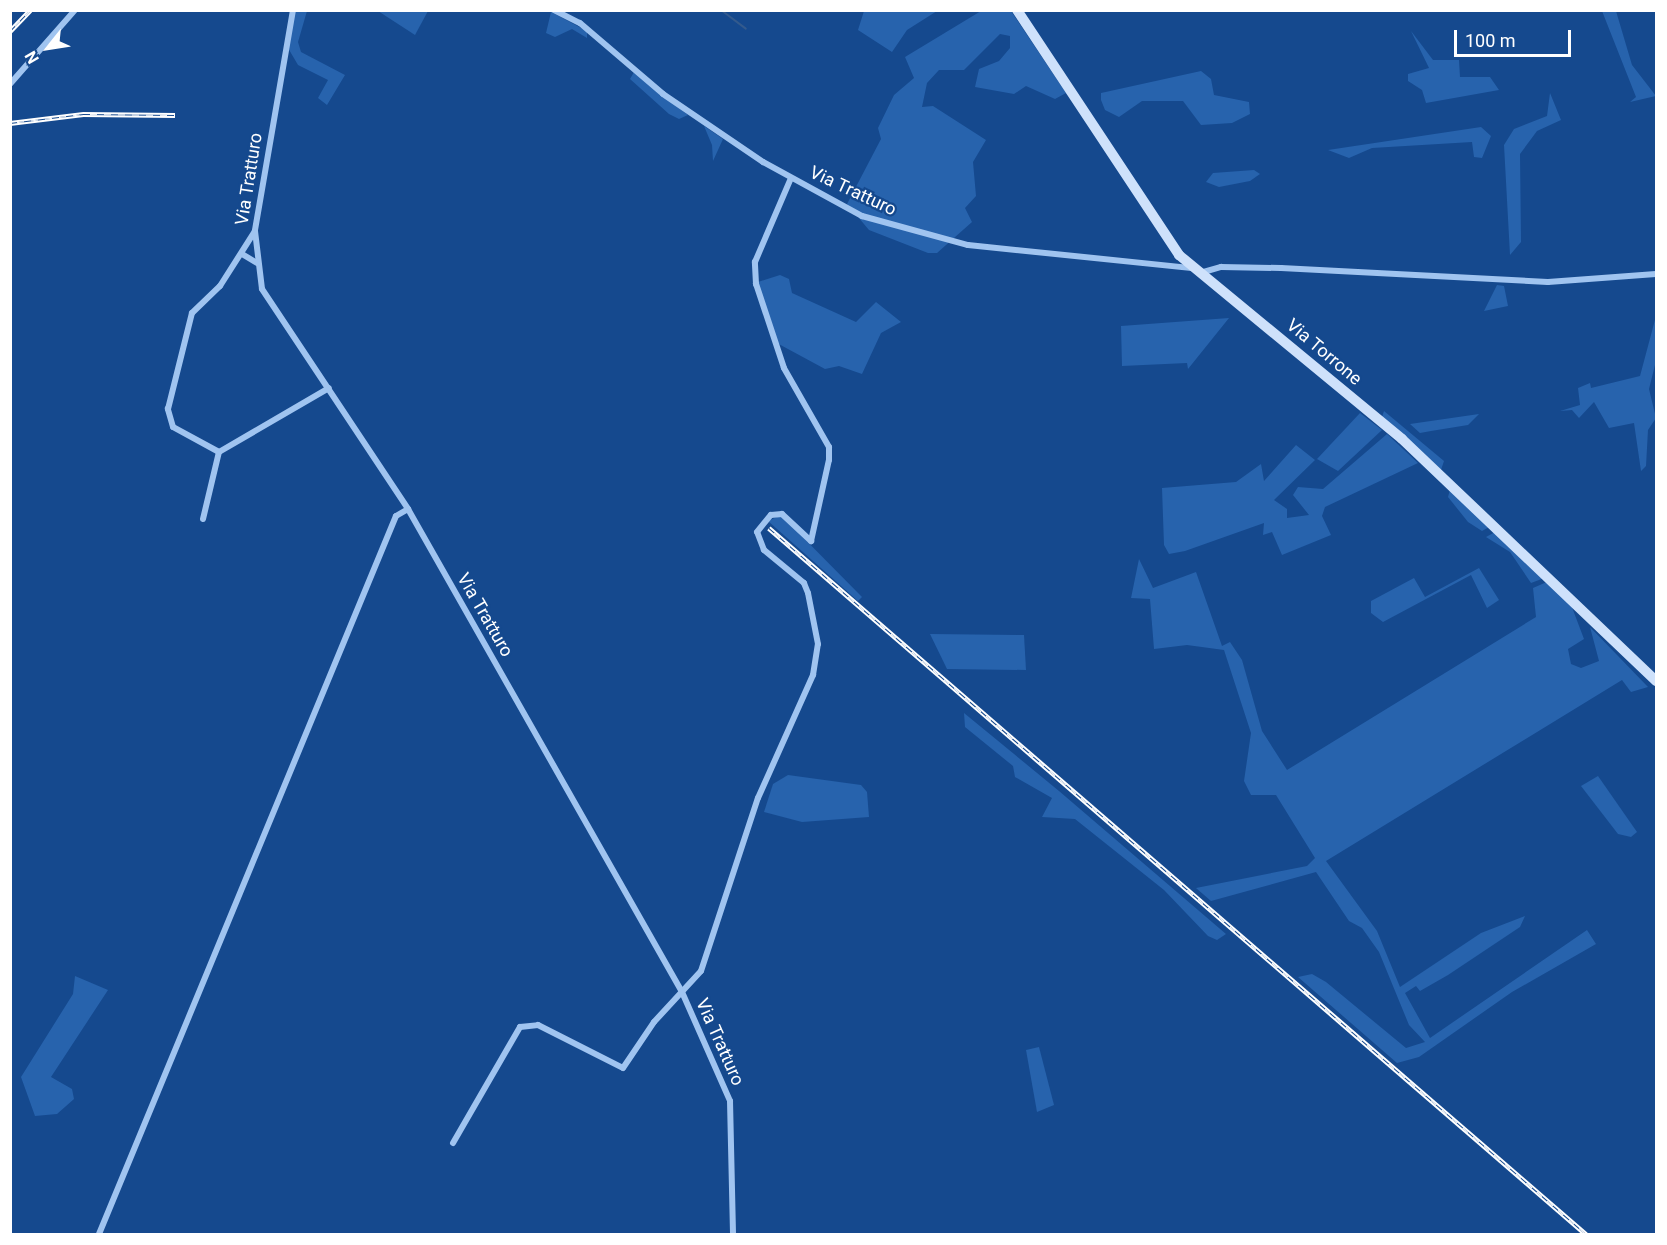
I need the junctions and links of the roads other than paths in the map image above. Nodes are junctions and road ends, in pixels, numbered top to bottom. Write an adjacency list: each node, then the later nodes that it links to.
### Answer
1 (75, 10): 5 (street)
2 (293, 10): 7 (street, Via Tratturo)
3 (554, 10): 6 (street, Via Tratturo)
4 (1017, 10): 10 (main road, Via Torrone)
5 (10, 84)
6 (791, 178): 10 (street, Via Tratturo); 17 (street)
7 (255, 231): 8 (street); 9 (street, Via Tratturo)
8 (242, 254): 9 (street); 13 (street)
9 (257, 263): 12 (street, Via Tratturo)
10 (1196, 270): 11 (street, Via Tratturo); 16 (main road, Via Torrone)
11 (1656, 274)
12 (329, 388): 13 (street); 14 (street, Via Tratturo)
13 (219, 452): 15 (street)
14 (408, 509): 17 (street, Via Tratturo); 19 (street)
15 (203, 519)
16 (1656, 681)
17 (681, 992): 18 (street); 20 (street, Via Tratturo)
18 (453, 1143)
19 (99, 1234)
20 (733, 1234)

